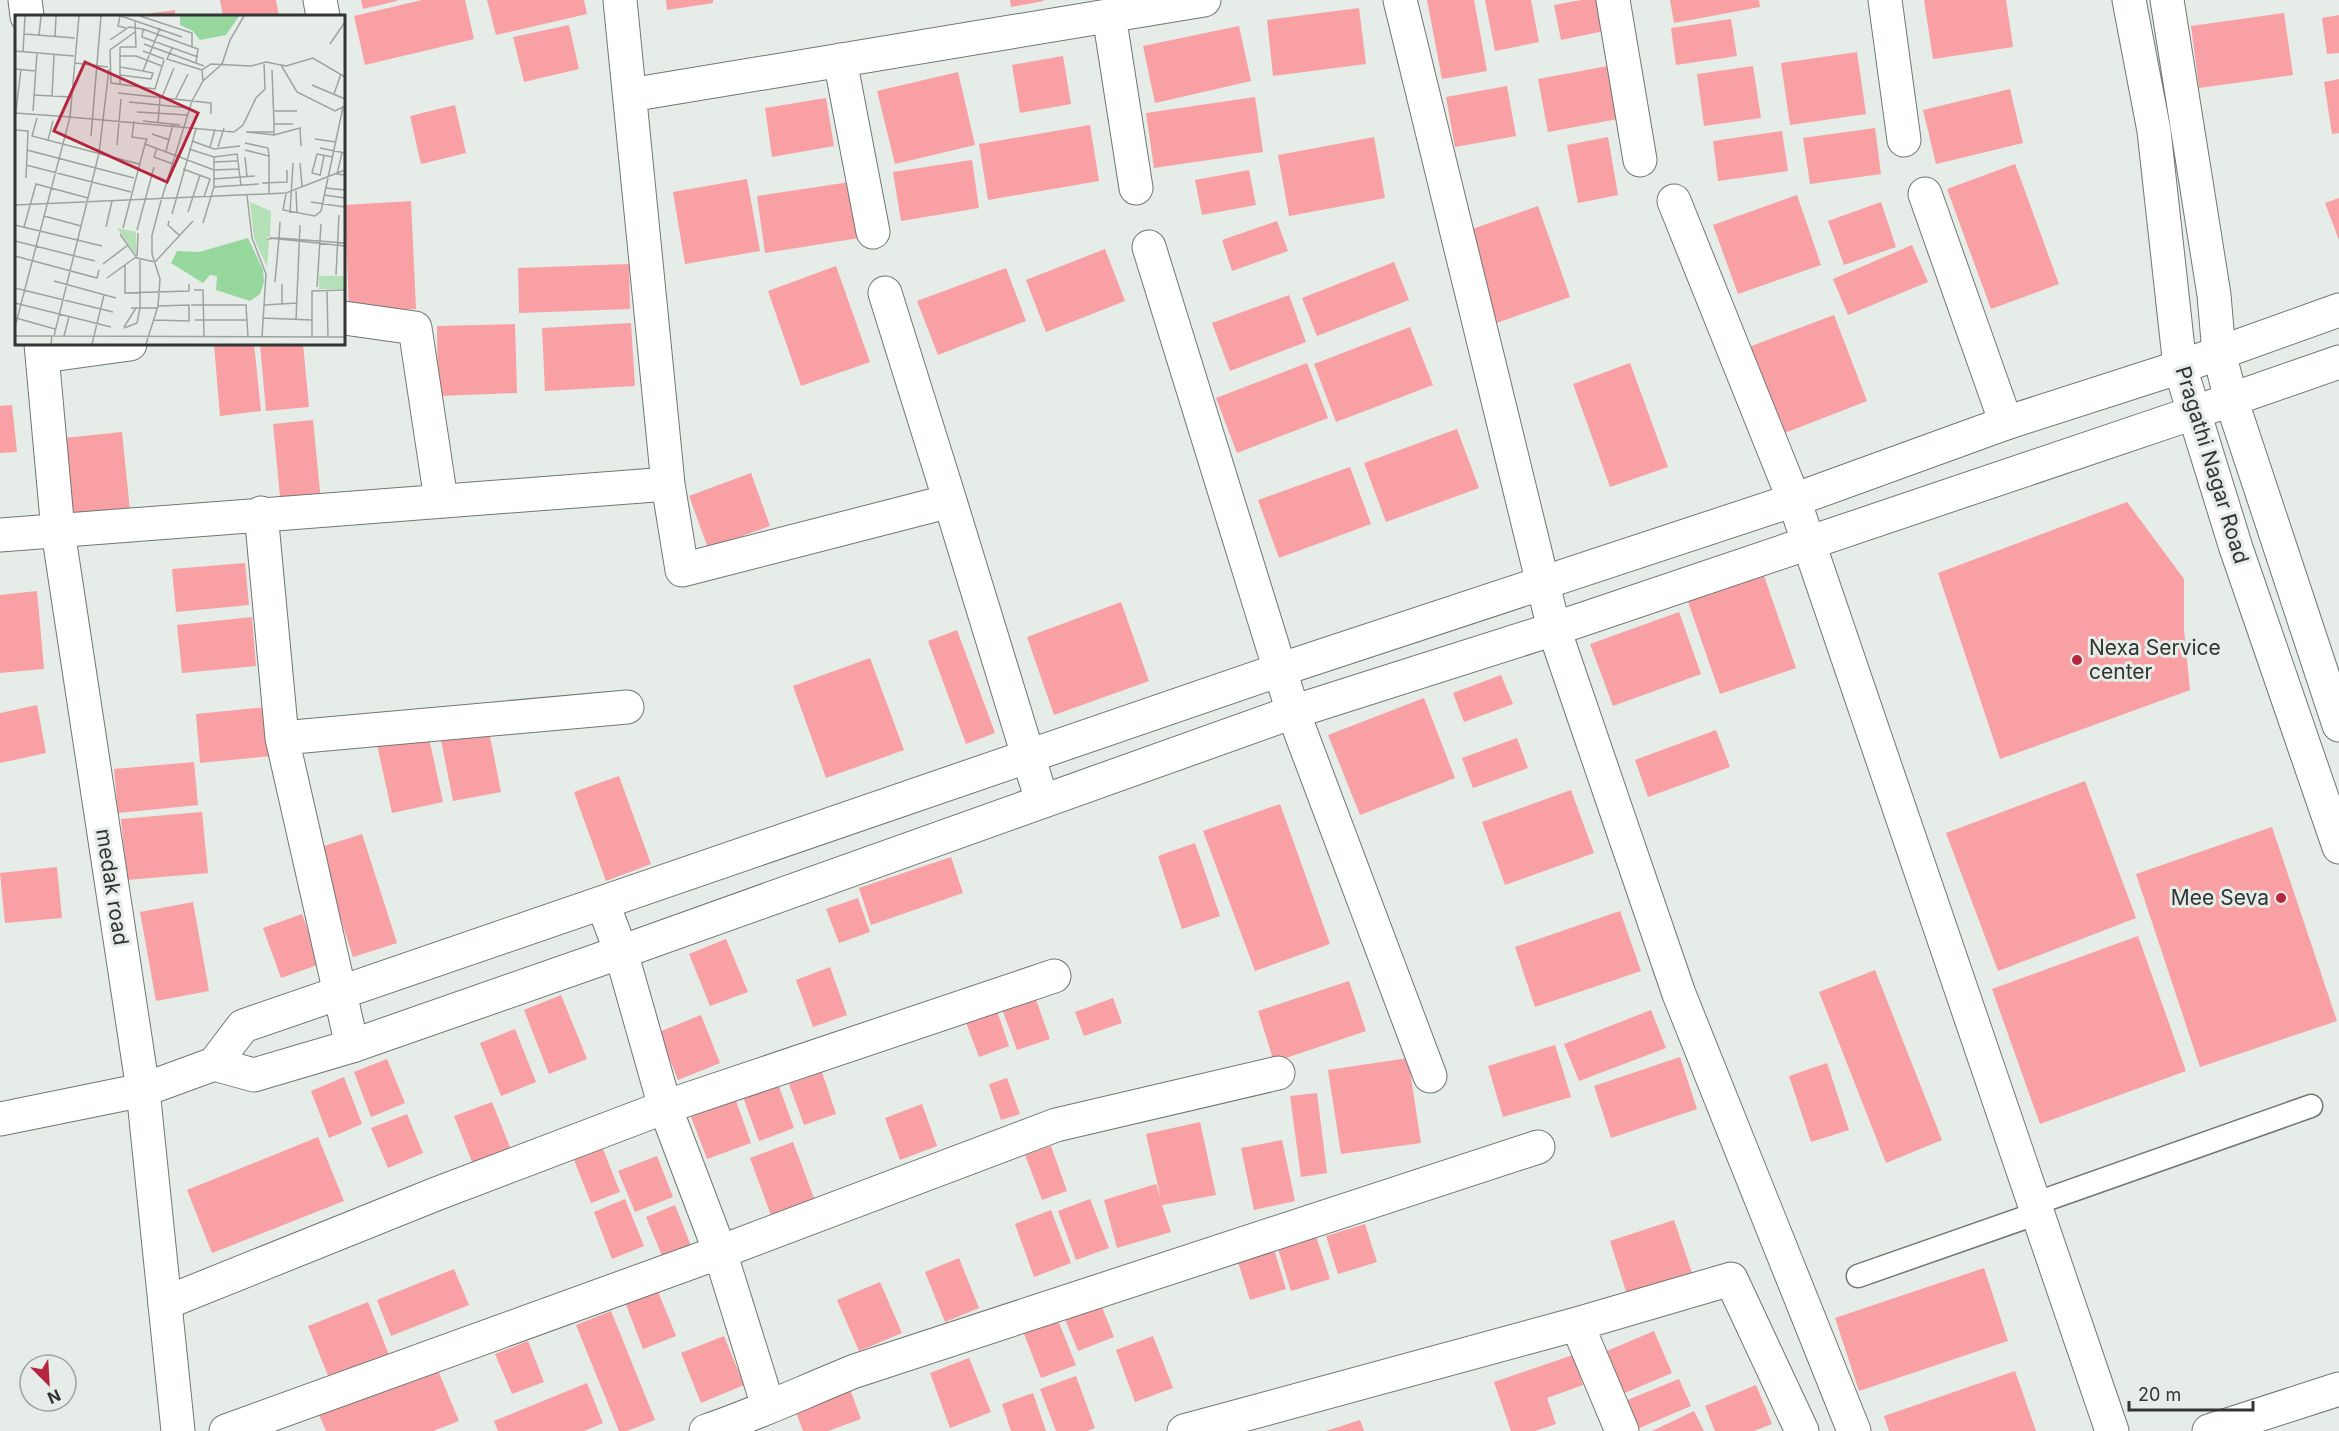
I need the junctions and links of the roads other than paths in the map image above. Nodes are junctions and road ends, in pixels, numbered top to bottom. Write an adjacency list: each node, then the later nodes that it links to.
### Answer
1 (25, 0): 10 (street)
2 (320, 0): 11 (street)
3 (620, 0): 14 (street)
4 (1204, 0): 12 (street)
5 (1400, 0): 41 (street)
6 (1613, 0): 16 (street)
7 (1885, 0): 15 (street)
8 (2129, 0): 29 (street, Pragathi Nagar Road)
9 (2167, 0): 27 (street, Pragathi Nagar Road)
10 (27, 15)
11 (323, 15)
12 (1109, 15): 13 (street); 17 (street)
13 (840, 60): 14 (street); 20 (street)
14 (630, 95): 33 (street)
15 (1904, 140)
16 (1640, 160)
17 (1136, 188)
18 (1924, 194): 32 (street)
19 (1674, 201): 35 (street)
20 (873, 232)
21 (1149, 247): 43 (street)
22 (885, 293): 36 (street)
23 (2339, 310): 27 (street)
24 (345, 318): 34 (street)
25 (115, 345): 26 (street)
26 (42, 350): 38 (street, medak road)
27 (2219, 353): 29 (street); 30 (street, Pragathi Nagar Road)
28 (2339, 362): 30 (street)
29 (2180, 367): 31 (street, Pragathi Nagar Road); 32 (street)
30 (2231, 399): 31 (street); 46 (street, Pragathi Nagar Road)
31 (2193, 413): 40 (street); 50 (street, Pragathi Nagar Road)
32 (2006, 423): 35 (street)
33 (668, 484): 34 (street); 36 (street)
34 (441, 500): 37 (street)
35 (1794, 500): 40 (street); 41 (street)
36 (950, 501): 48 (street)
37 (261, 513): 38 (street); 47 (street)
38 (58, 531): 39 (street); 59 (street, medak road)
39 (0, 535)
40 (1809, 543): 42 (street); 64 (street)
41 (1542, 584): 42 (street); 43 (street)
42 (1554, 629): 45 (street); 77 (street)
43 (1282, 669): 45 (street); 48 (street)
44 (627, 707): 47 (street)
45 (1293, 711): 49 (street); 58 (street)
46 (2337, 712)
47 (282, 738): 54 (street)
48 (1028, 756): 49 (street); 51 (street)
49 (1042, 801): 52 (street)
50 (2339, 847)
51 (603, 904): 52 (street); 54 (street)
52 (621, 952): 55 (street); 61 (street)
53 (1054, 976): 61 (street)
54 (340, 995): 55 (street); 56 (street)
55 (352, 1046): 56 (street)
56 (214, 1064): 59 (street)
57 (1278, 1073): 65 (street)
58 (1430, 1076)
59 (142, 1090): 62 (street); 67 (street, medak road)
60 (2311, 1106): 64 (lane)
61 (665, 1107): 65 (street); 67 (street)
62 (0, 1119)
63 (1538, 1147): 70 (street)
64 (2036, 1208): 66 (lane); 78 (street)
65 (720, 1252): 70 (street); 72 (street)
66 (1858, 1276)
67 (165, 1303): 71 (street, medak road)
68 (1577, 1324): 74 (street); 75 (street); 76 (street)
69 (2339, 1389): 79 (street)
70 (756, 1418): 73 (street)
71 (178, 1431)
72 (226, 1431)
73 (706, 1431)
74 (1184, 1431)
75 (1622, 1431)
76 (1802, 1431)
77 (1854, 1431)
78 (2112, 1431)
79 (2209, 1431)

